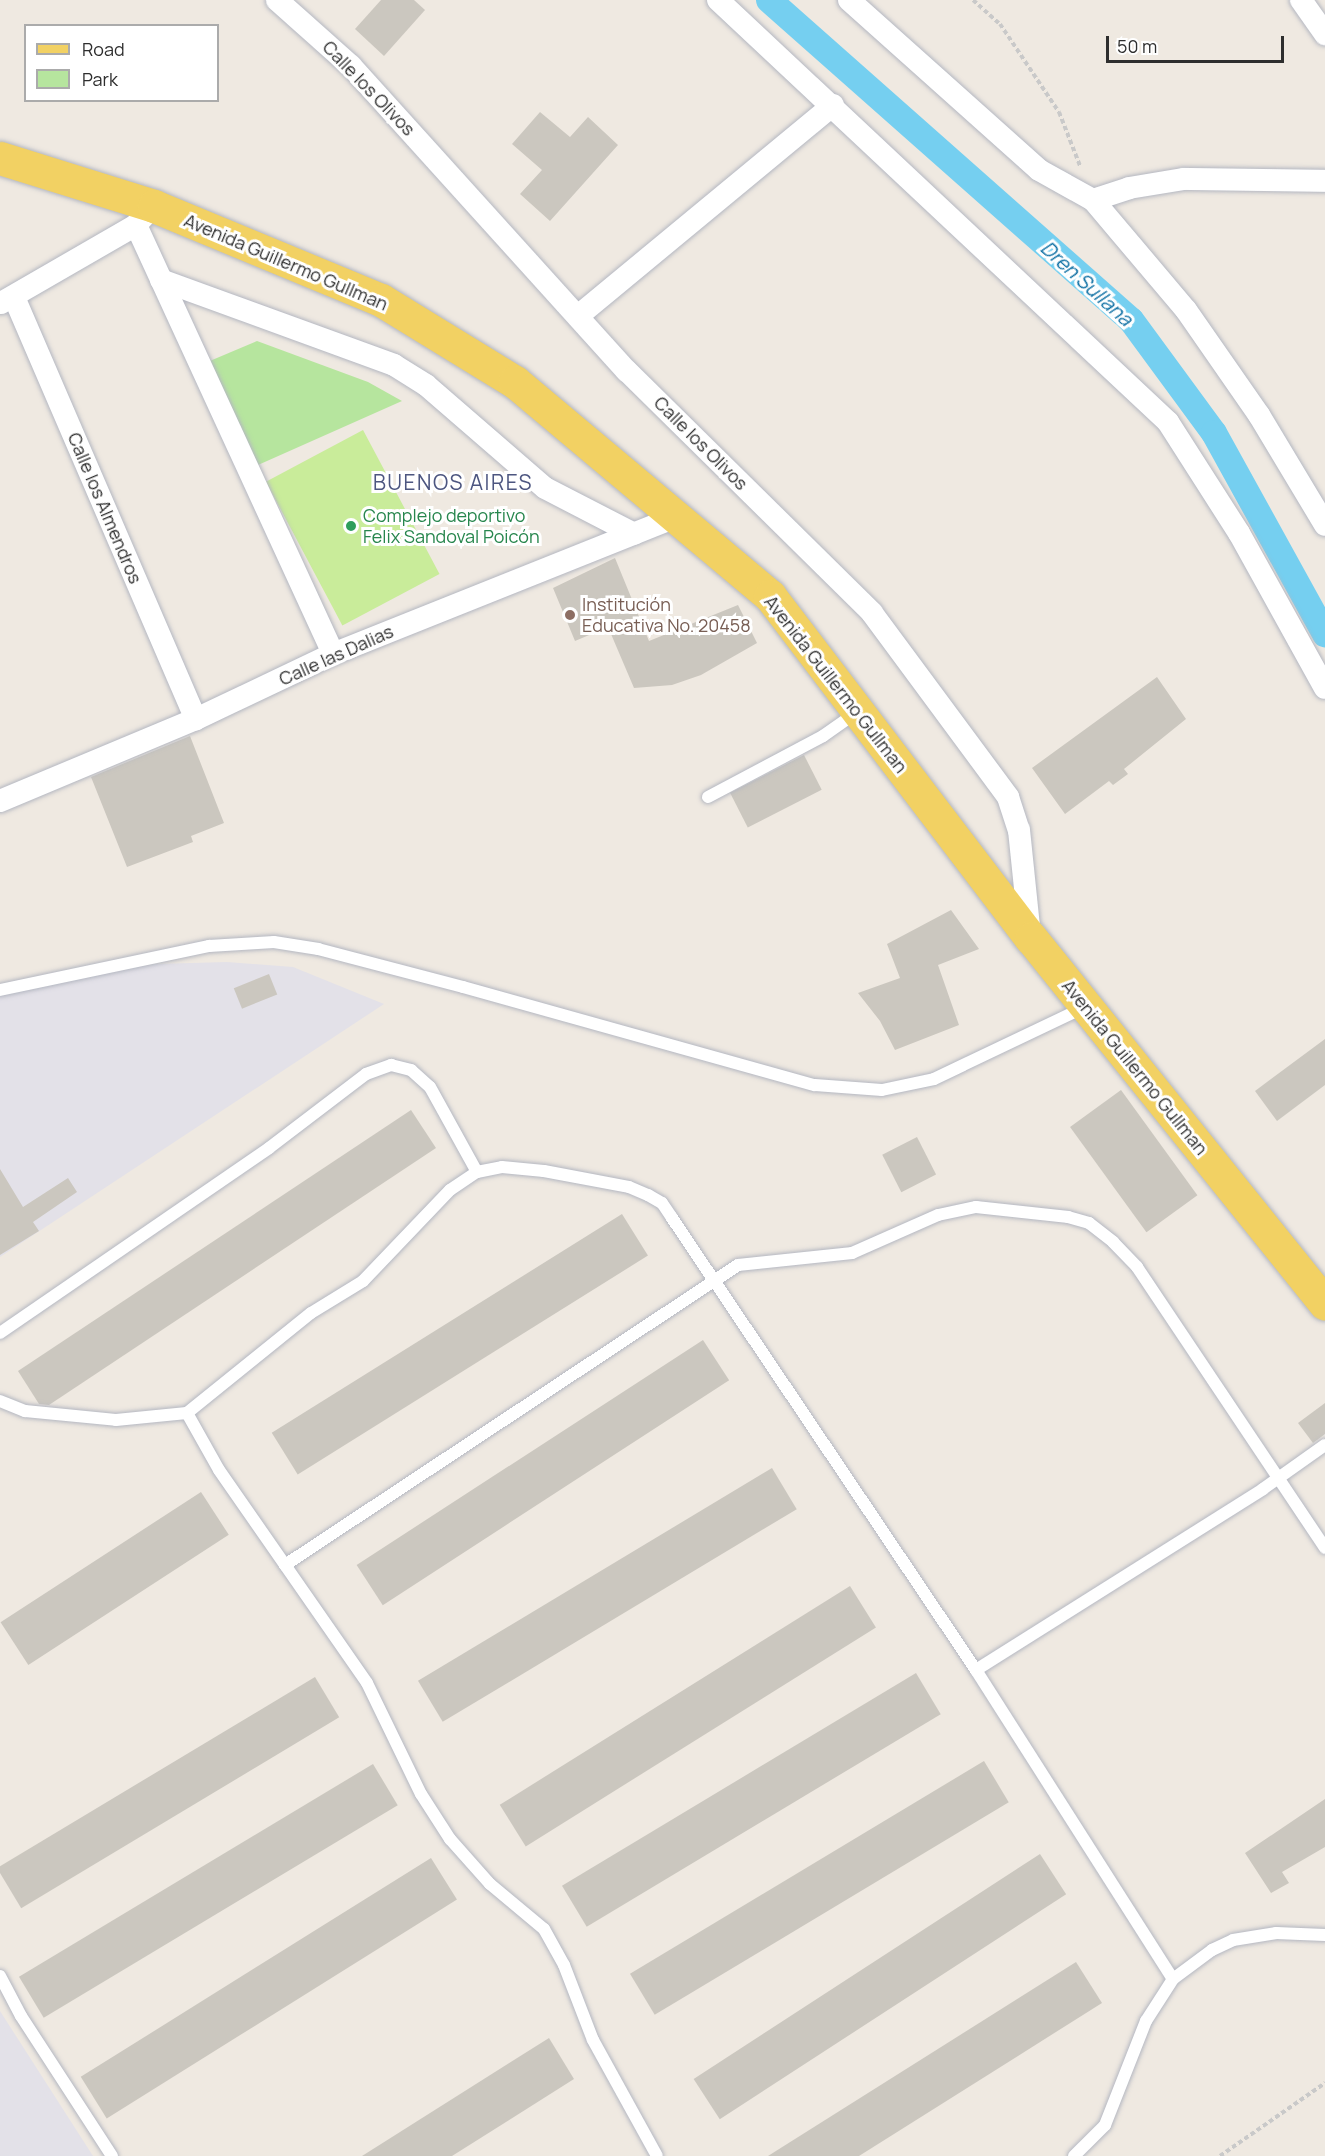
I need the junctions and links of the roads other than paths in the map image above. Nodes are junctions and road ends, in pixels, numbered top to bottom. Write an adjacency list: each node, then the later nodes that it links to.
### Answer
1 (277, 0): 13 (street, Calle los Olivos)
2 (718, 0): 6 (street)
3 (849, 0): 9 (street)
4 (1301, 0): 5 (street)
5 (1325, 34)
6 (833, 105): 13 (street); 18 (street)
7 (0, 158): 10 (main road, Avenida Guillermo Gullman)
8 (1325, 181): 9 (street)
9 (1093, 200): 15 (street)
10 (145, 215): 11 (street); 12 (street); 14 (main road, Avenida Guillermo Gullman)
11 (161, 279): 16 (street); 17 (street)
12 (7, 300): 20 (street, Calle los Almendros)
13 (578, 316): 23 (street, Calle los Olivos)
14 (676, 517): 16 (street, Calle las Dalias); 19 (main road, Avenida Guillermo Gullman)
15 (1325, 525)
16 (634, 534): 17 (street, Calle las Dalias)
17 (333, 654): 20 (street, Calle las Dalias)
18 (1325, 688)
19 (858, 712): 21 (lane); 23 (main road, Avenida Guillermo Gullman)
20 (196, 719): 22 (street, Calle las Dalias)
21 (708, 797)
22 (0, 801)
23 (1031, 938): 25 (main road, Avenida Guillermo Gullman)
24 (0, 990): 25 (lane)
25 (1086, 1007): 28 (main road, Avenida Guillermo Gullman)
26 (477, 1172): 27 (lane); 29 (lane); 31 (lane)
27 (714, 1281): 33 (lane); 35 (lane); 36 (lane)
28 (1325, 1304)
29 (0, 1333)
30 (0, 1401): 31 (lane)
31 (187, 1413): 35 (lane)
32 (1325, 1445): 33 (lane)
33 (1279, 1478): 34 (lane); 36 (lane)
34 (1325, 1548)
35 (285, 1565): 41 (lane)
36 (976, 1670): 39 (lane)
37 (1325, 1935): 39 (lane)
38 (0, 1976): 40 (lane)
39 (1173, 1979): 42 (lane)
40 (112, 2156)
41 (657, 2156)
42 (1074, 2156)

